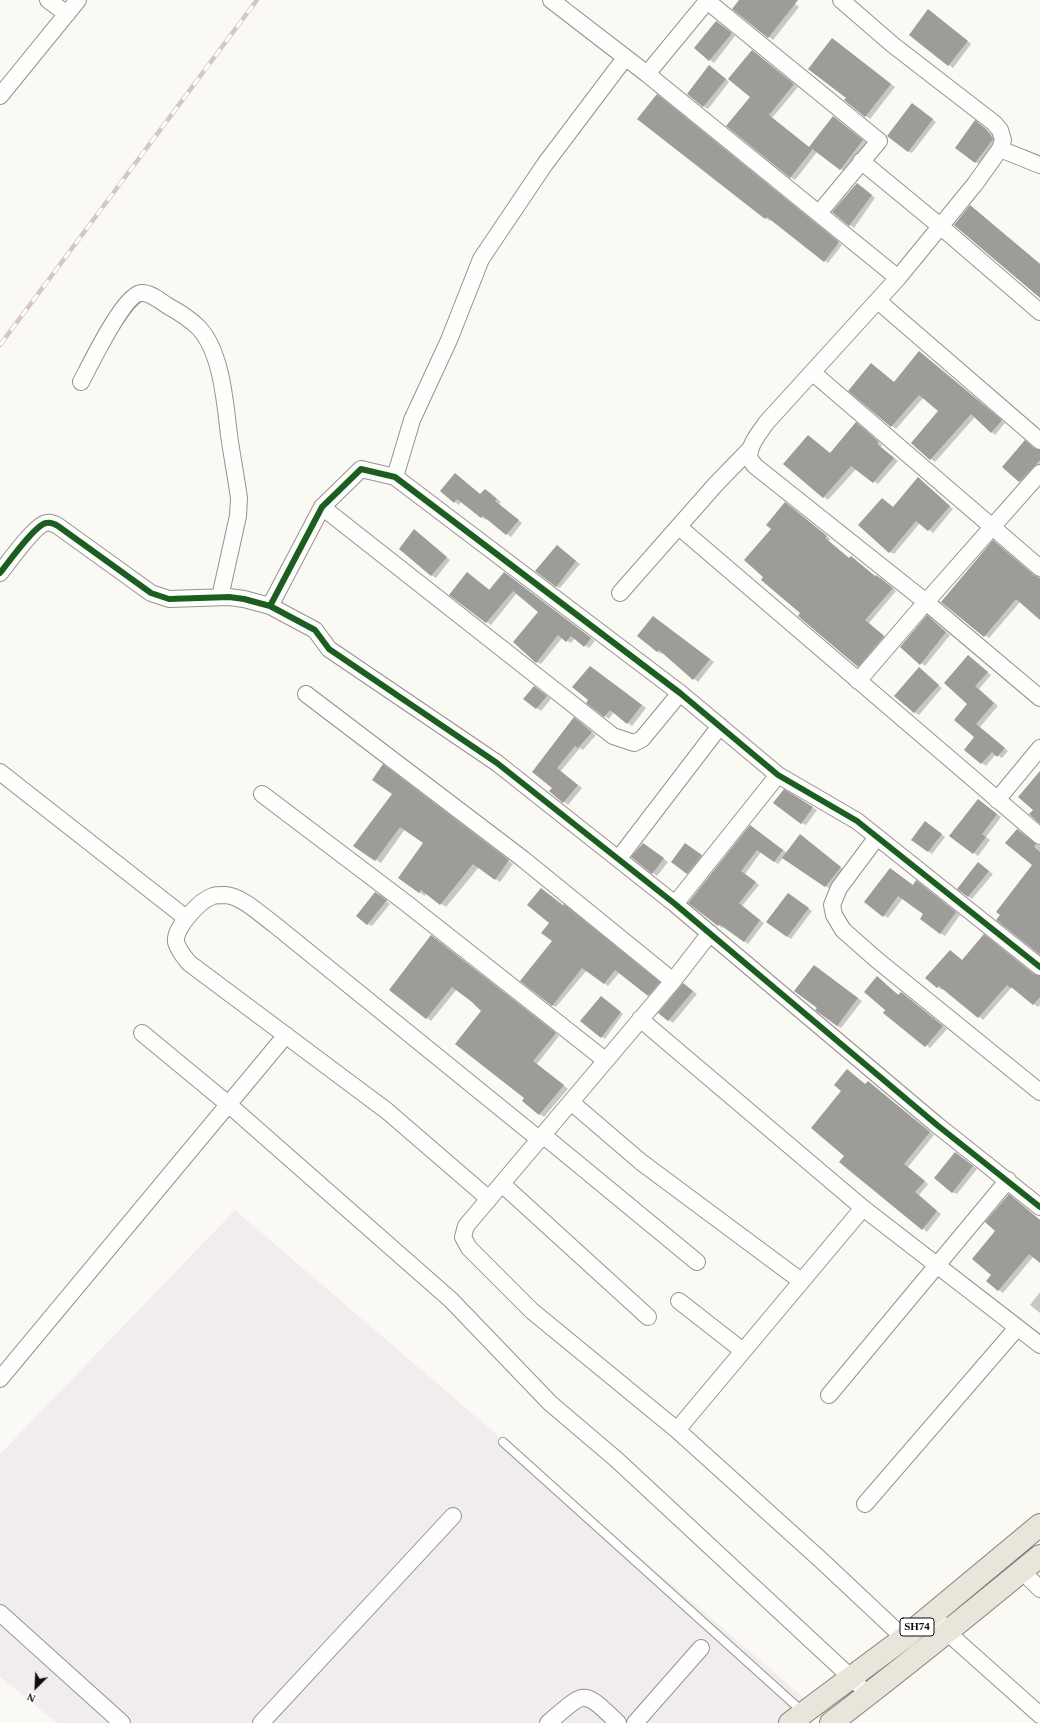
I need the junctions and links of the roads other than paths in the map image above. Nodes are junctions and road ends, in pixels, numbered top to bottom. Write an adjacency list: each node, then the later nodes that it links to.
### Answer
1 (48, 0): 6 (street)
2 (78, 0): 6 (street)
3 (551, 0): 7 (street)
4 (708, 0): 8 (street); 11 (street)
5 (841, 0): 10 (street)
6 (67, 14): 9 (street)
7 (625, 58): 8 (street); 23 (street)
8 (647, 74): 13 (street)
9 (0, 96)
10 (1000, 149): 12 (street); 14 (street)
11 (861, 161): 13 (street); 14 (street)
12 (1040, 165)
13 (819, 213): 15 (street)
14 (940, 226): 15 (street); 17 (street)
15 (898, 278): 16 (street)
16 (878, 301): 18 (street); 20 (street)
17 (1040, 312)
18 (812, 372): 21 (street); 26 (street)
19 (81, 382): 30 (street)
20 (1040, 441)
21 (749, 450): 25 (street); 31 (street)
22 (1040, 473): 26 (street)
23 (395, 477): 24 (street); 34 (street)
24 (322, 507): 32 (street); 34 (street)
25 (679, 527): 29 (street); 33 (street)
26 (991, 528): 27 (street); 31 (street)
27 (1040, 568)
28 (0, 573): 30 (street)
29 (620, 593)
30 (220, 597): 32 (street)
31 (926, 602): 33 (street); 36 (street)
32 (270, 606): 45 (street)
33 (858, 681): 42 (street)
34 (680, 693): 37 (street)
35 (306, 694): 50 (street)
36 (1040, 698)
37 (720, 726): 40 (street); 45 (street)
38 (1040, 748): 42 (street)
39 (0, 772): 47 (street)
40 (778, 775): 44 (street); 46 (street)
41 (262, 794): 54 (street)
42 (997, 800): 43 (street)
43 (1040, 836)
44 (876, 837): 49 (street); 55 (street)
45 (619, 858): 46 (street)
46 (674, 904): 48 (street)
47 (186, 918): 53 (street); 58 (street)
48 (710, 933): 50 (street); 59 (street)
49 (1040, 967)
50 (673, 981): 51 (street)
51 (640, 1019): 54 (street); 63 (street)
52 (142, 1033): 57 (street)
53 (286, 1035): 57 (street); 61 (street)
54 (605, 1060): 56 (street)
55 (1040, 1092)
56 (571, 1102): 58 (street); 66 (street)
57 (228, 1104): 72 (street); 87 (street)
58 (542, 1138): 60 (street); 64 (street)
59 (1008, 1180): 62 (street); 65 (street)
60 (502, 1184): 61 (street); 68 (street)
61 (489, 1199): 74 (street)
62 (1040, 1207)
63 (863, 1208): 65 (street); 66 (street)
64 (697, 1262)
65 (938, 1265): 69 (street); 73 (street)
66 (801, 1281): 71 (street)
67 (678, 1301): 71 (street)
68 (648, 1316)
69 (1017, 1328): 70 (street); 76 (street)
70 (1040, 1345)
71 (743, 1351): 74 (street)
72 (0, 1379)
73 (829, 1395)
74 (677, 1430): 85 (street)
75 (503, 1442): 90 (lane)
76 (865, 1504)
77 (453, 1516): 92 (street)
78 (1040, 1526): 83 (main road, SH74)
79 (1040, 1556): 80 (main road, SH74)
80 (1022, 1571): 81 (street); 84 (main road, SH74)
81 (1040, 1588)
82 (0, 1613): 91 (street)
83 (933, 1614): 84 (street); 85 (main road, SH74)
84 (948, 1633): 88 (main road, SH74); 89 (street)
85 (904, 1638): 87 (main road, SH74)
86 (701, 1648): 95 (street)
87 (851, 1678): 88 (street); 90 (main road, SH74)
88 (869, 1694): 96 (main road, SH74)
89 (1040, 1715)
90 (797, 1718)
91 (122, 1723)
92 (261, 1723)
93 (548, 1723): 94 (street)
94 (618, 1723)
95 (634, 1723)
96 (831, 1723)

